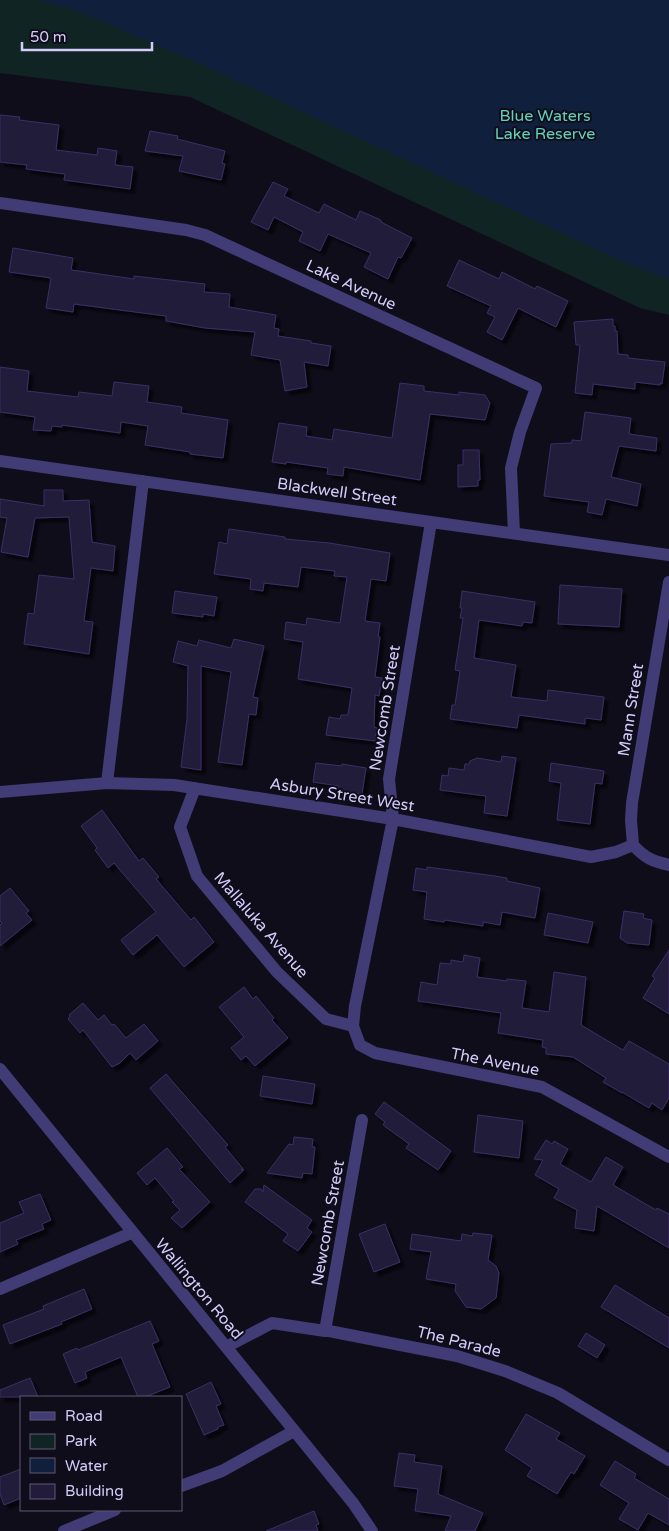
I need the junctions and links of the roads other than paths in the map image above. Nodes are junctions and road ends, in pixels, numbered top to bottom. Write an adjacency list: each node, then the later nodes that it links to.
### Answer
1 (0, 203): 5 (street, Lake Avenue)
2 (0, 461): 3 (street, Blackwell Street)
3 (143, 481): 4 (street, Blackwell Street); 8 (street)
4 (432, 522): 5 (street, Blackwell Street); 11 (street, Newcomb Street)
5 (514, 533): 6 (street, Blackwell Street)
6 (669, 554)
7 (669, 582): 12 (street, Mann Street)
8 (107, 783): 9 (street, Asbury Street West); 10 (street, Asbury Street West)
9 (195, 788): 11 (street, Asbury Street West); 14 (street, Mallaluka Avenue)
10 (0, 792)
11 (393, 819): 12 (street, Asbury Street West); 14 (street, Newcomb Street)
12 (633, 845): 13 (street)
13 (669, 865)
14 (353, 1026): 15 (street, Newcomb Street)
15 (360, 1045): 18 (street, The Avenue)
16 (0, 1069): 19 (street, Wallington Road)
17 (362, 1120): 21 (street, Newcomb Street)
18 (669, 1157)
19 (132, 1233): 20 (street); 22 (street, Wallington Road)
20 (0, 1288)
21 (326, 1332): 22 (street, The Parade); 24 (street, The Parade)
22 (226, 1346): 23 (street, Wallington Road)
23 (294, 1430): 25 (street); 28 (street, Wallington Road)
24 (669, 1460)
25 (182, 1486)
26 (113, 1511): 27 (street)
27 (64, 1531)
28 (372, 1531)

